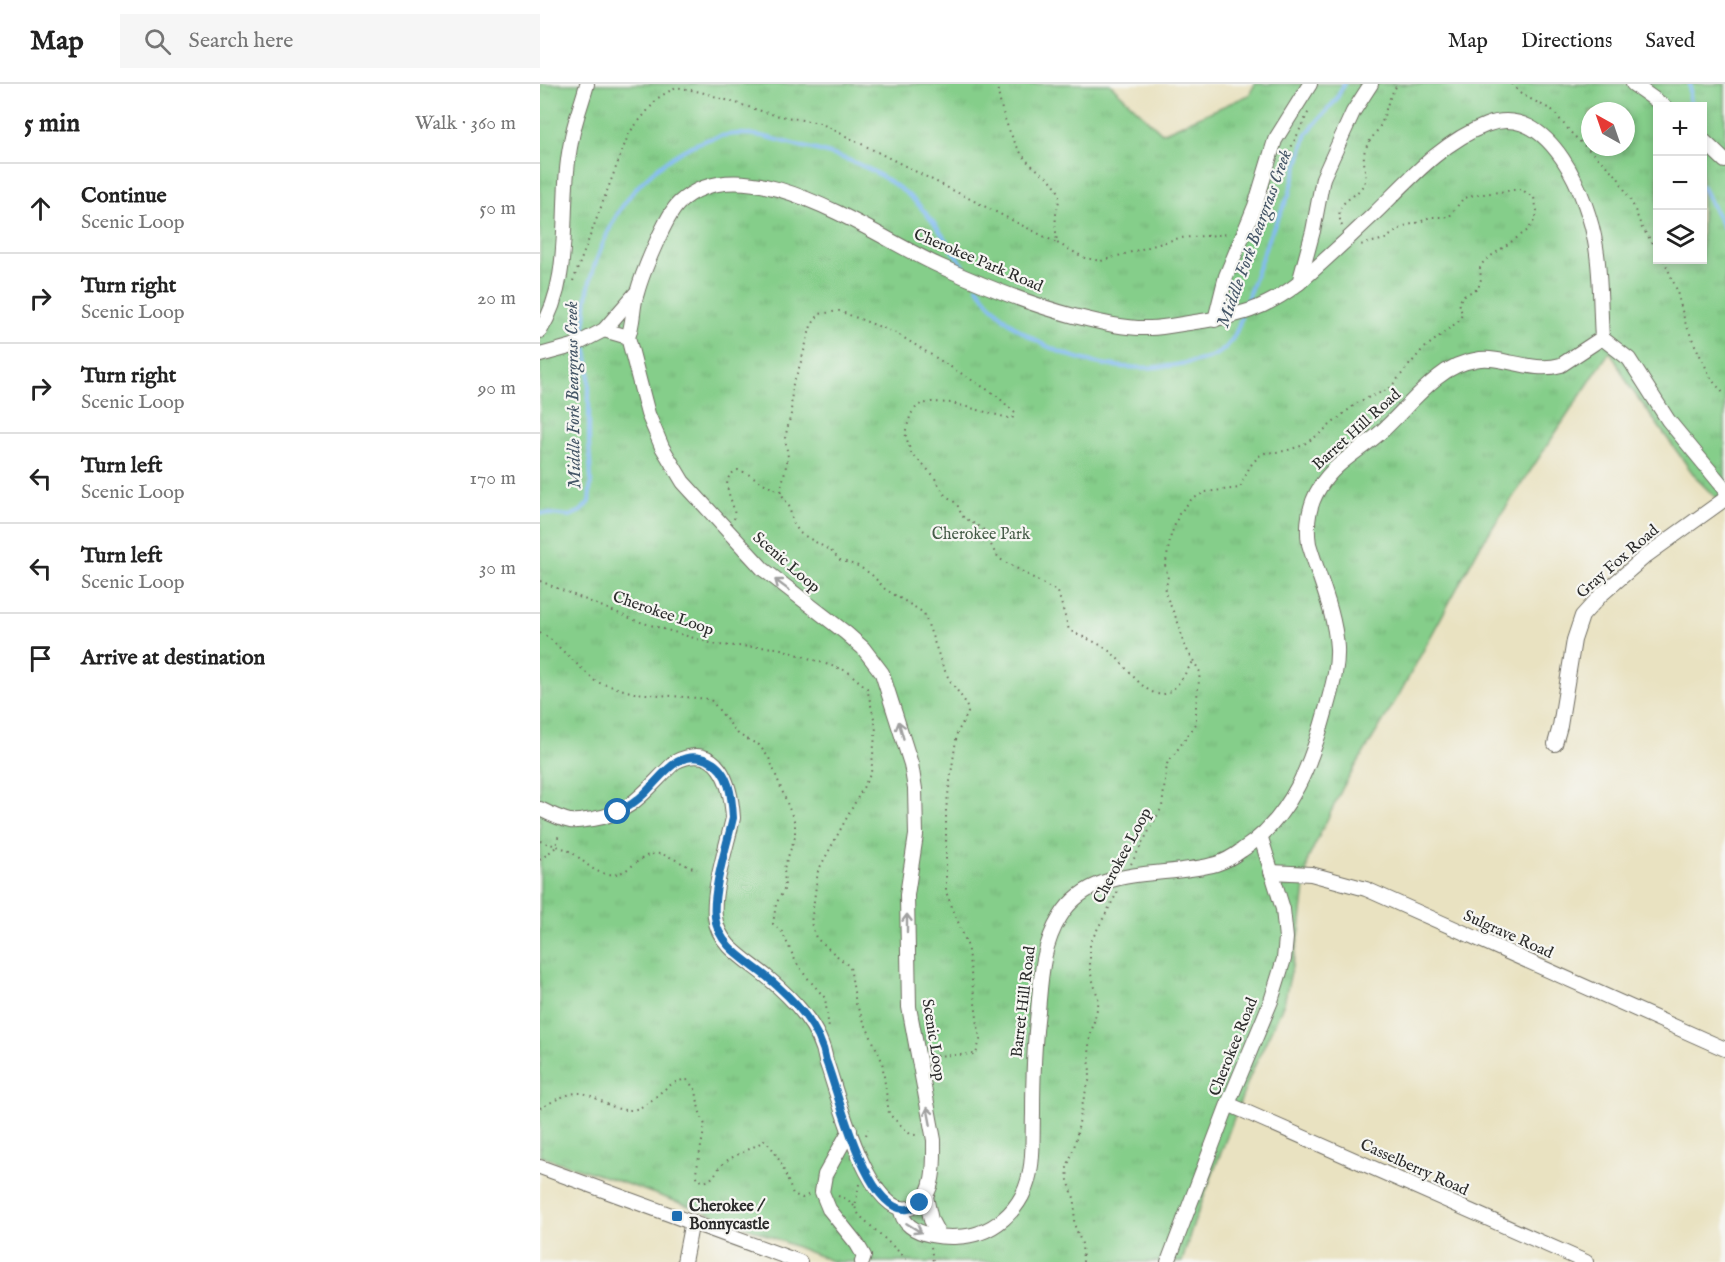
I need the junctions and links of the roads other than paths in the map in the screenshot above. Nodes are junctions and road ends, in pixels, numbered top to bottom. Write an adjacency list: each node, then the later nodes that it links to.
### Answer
1 (587, 84): 12 (street)
2 (1310, 84): 10 (street)
3 (1371, 84): 8 (street)
4 (1633, 84): 5 (street)
5 (1658, 102)
6 (1707, 144): 7 (street)
7 (1725, 161)
8 (1299, 283): 10 (street, Cherokee Park Road); 14 (street)
9 (636, 293): 10 (street, Cherokee Park Road); 11 (street, Cherokee Park Road); 13 (street, Cherokee Park Road)
10 (1218, 319)
11 (604, 330): 13 (street); 15 (street)
12 (540, 331)
13 (628, 337): 28 (street, Scenic Loop, one-way to 13)
14 (1602, 338): 16 (street); 20 (street, Barret Hill Road)
15 (540, 355)
16 (1725, 489)
17 (1725, 499): 18 (street, Gray Fox Road)
18 (1555, 744)
19 (540, 809): 24 (street)
20 (1261, 838): 21 (street, Cherokee Road); 31 (street, Barret Hill Road)
21 (1271, 872): 22 (street, Sulgrave Road); 23 (street, Cherokee Road)
22 (1725, 1049)
23 (1228, 1104): 35 (street, Cherokee Road); 36 (street, Casselberry Road)
24 (850, 1130): 25 (street); 26 (street)
25 (832, 1162): 26 (street); 34 (street)
26 (862, 1166): 29 (street)
27 (540, 1167): 30 (street)
28 (926, 1197): 29 (street); 31 (street)
29 (901, 1209): 31 (street, Barret Hill Road, one-way to 31)
30 (692, 1221): 32 (street); 33 (street)
31 (939, 1235)
32 (684, 1262)
33 (800, 1262)
34 (862, 1262)
35 (1168, 1262)
36 (1586, 1262)

